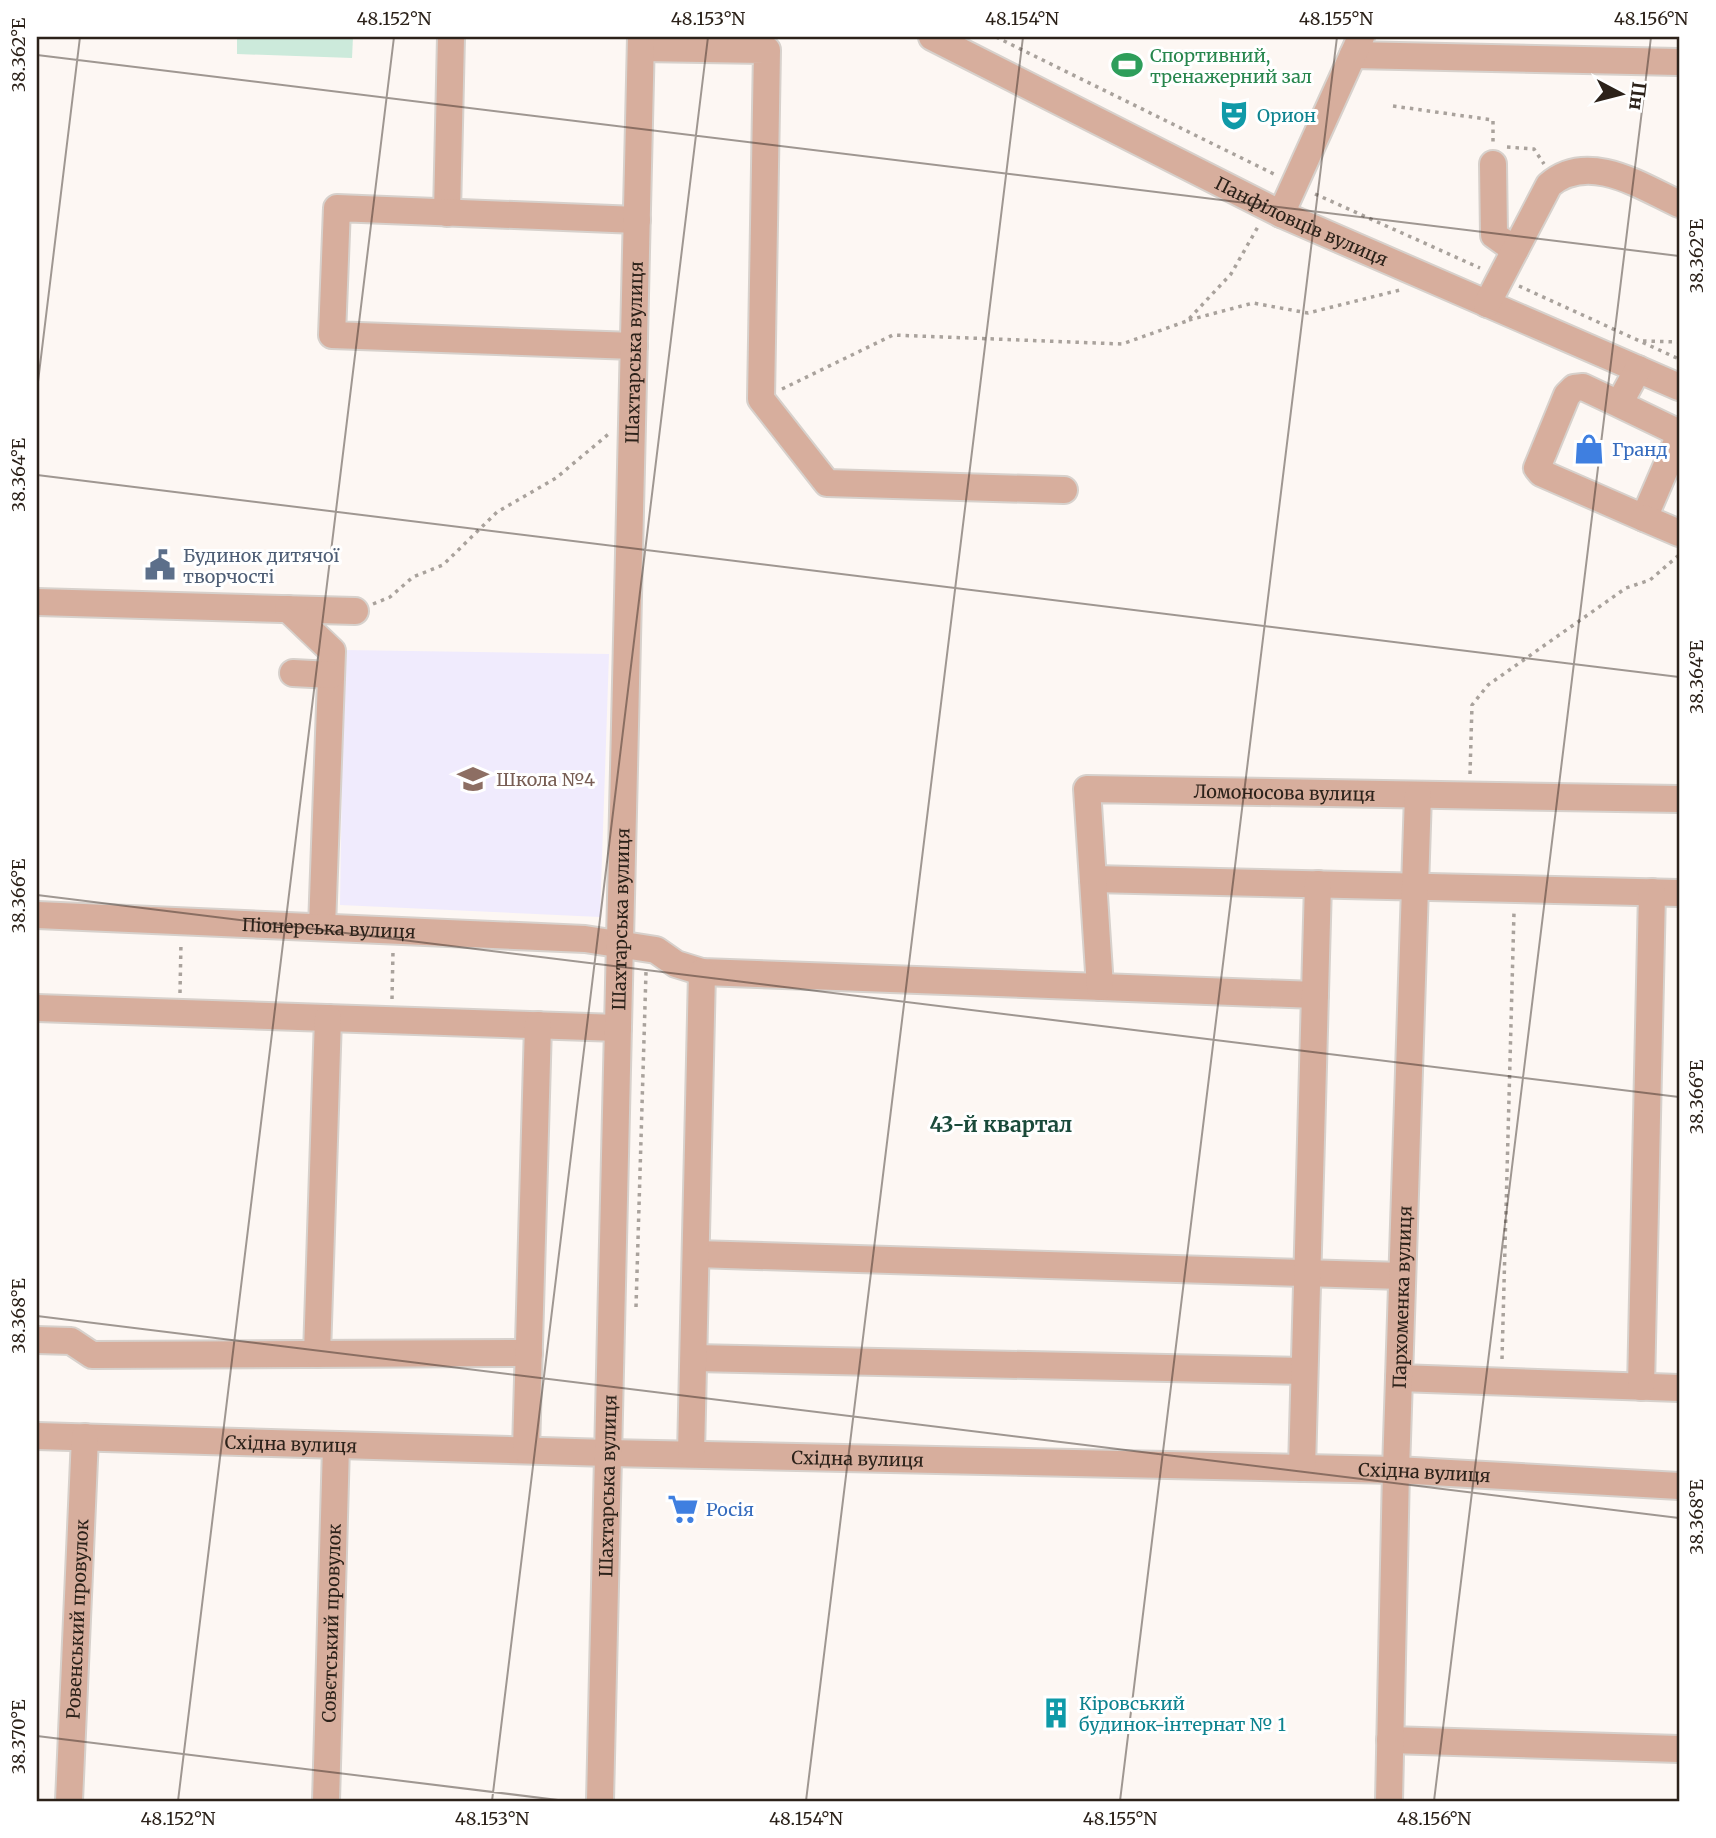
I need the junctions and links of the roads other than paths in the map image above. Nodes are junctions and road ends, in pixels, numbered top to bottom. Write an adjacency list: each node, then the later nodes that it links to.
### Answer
1 (451, 37): 9 (street)
2 (932, 37): 8 (street, Панфіловців вулиця)
3 (641, 42): 10 (street, Шахтарська вулиця); 17 (street)
4 (1357, 46): 5 (street); 8 (street)
5 (1679, 62)
6 (1493, 155): 11 (street)
7 (1679, 204): 11 (street)
8 (1275, 211): 12 (street, Панфіловців вулиця)
9 (447, 213): 10 (street); 13 (street)
10 (637, 220): 13 (street, Шахтарська вулиця)
11 (1515, 250): 12 (street)
12 (1487, 304): 14 (street, Панфіловців вулиця)
13 (634, 346): 34 (street, Шахтарська вулиця)
14 (1638, 369): 15 (street, Панфіловців вулиця); 16 (street)
15 (1679, 387)
16 (1619, 404): 18 (street); 18 (street)
17 (1064, 490)
18 (1644, 518): 19 (street)
19 (1679, 533)
20 (37, 602): 21 (street)
21 (288, 609): 22 (street); 24 (street)
22 (355, 611)
23 (293, 673): 24 (street)
24 (331, 675): 33 (street)
25 (1418, 794): 26 (street, Ломоносова вулиця); 27 (street, Ломоносова вулиця); 29 (street, Пархоменка вулиця)
26 (1679, 799)
27 (1093, 879): 28 (street); 36 (street, Ломоносова вулиця)
28 (1318, 884): 29 (street); 37 (street)
29 (1415, 886): 30 (street); 44 (street, Пархоменка вулиця)
30 (1652, 892): 31 (street); 51 (street)
31 (1679, 893)
32 (37, 915): 33 (street, Піонерська вулиця)
33 (322, 927): 34 (street, Піонерська вулиця)
34 (620, 944): 35 (street, Піонерська вулиця); 41 (street, Шахтарська вулиця)
35 (702, 972): 36 (street, Піонерська вулиця); 42 (street)
36 (1100, 987): 37 (street, Піонерська вулиця)
37 (1315, 995): 43 (street)
38 (37, 1008): 39 (street)
39 (328, 1018): 40 (street); 47 (street)
40 (538, 1025): 41 (street); 46 (street)
41 (618, 1028): 57 (street, Шахтарська вулиця)
42 (696, 1254): 43 (street); 48 (street)
43 (1307, 1273): 44 (street); 49 (street)
44 (1402, 1276): 50 (street, Пархоменка вулиця)
45 (37, 1340): 47 (street)
46 (528, 1353): 47 (street); 56 (street)
47 (317, 1354)
48 (694, 1358): 49 (street); 58 (street)
49 (1304, 1371): 59 (street)
50 (1399, 1378): 51 (street); 60 (street, Пархоменка вулиця)
51 (1641, 1387): 52 (street)
52 (1679, 1388)
53 (37, 1436): 54 (street, Східна вулиця)
54 (85, 1437): 55 (street, Східна вулиця); 64 (street, Ровенський провулок)
55 (336, 1446): 56 (street, Східна вулиця); 65 (street, Совєтський провулок)
56 (526, 1450): 57 (street, Східна вулиця)
57 (608, 1453): 58 (street, Східна вулиця); 66 (street, Шахтарська вулиця)
58 (691, 1454): 59 (street, Східна вулиця)
59 (1302, 1468): 60 (street, Східна вулиця)
60 (1396, 1470): 61 (street, Східна вулиця); 62 (street, Пархоменка вулиця)
61 (1679, 1486)
62 (1390, 1740): 63 (street); 67 (street, Пархоменка вулиця)
63 (1679, 1749)
64 (69, 1801)
65 (326, 1801)
66 (600, 1801)
67 (1389, 1801)

